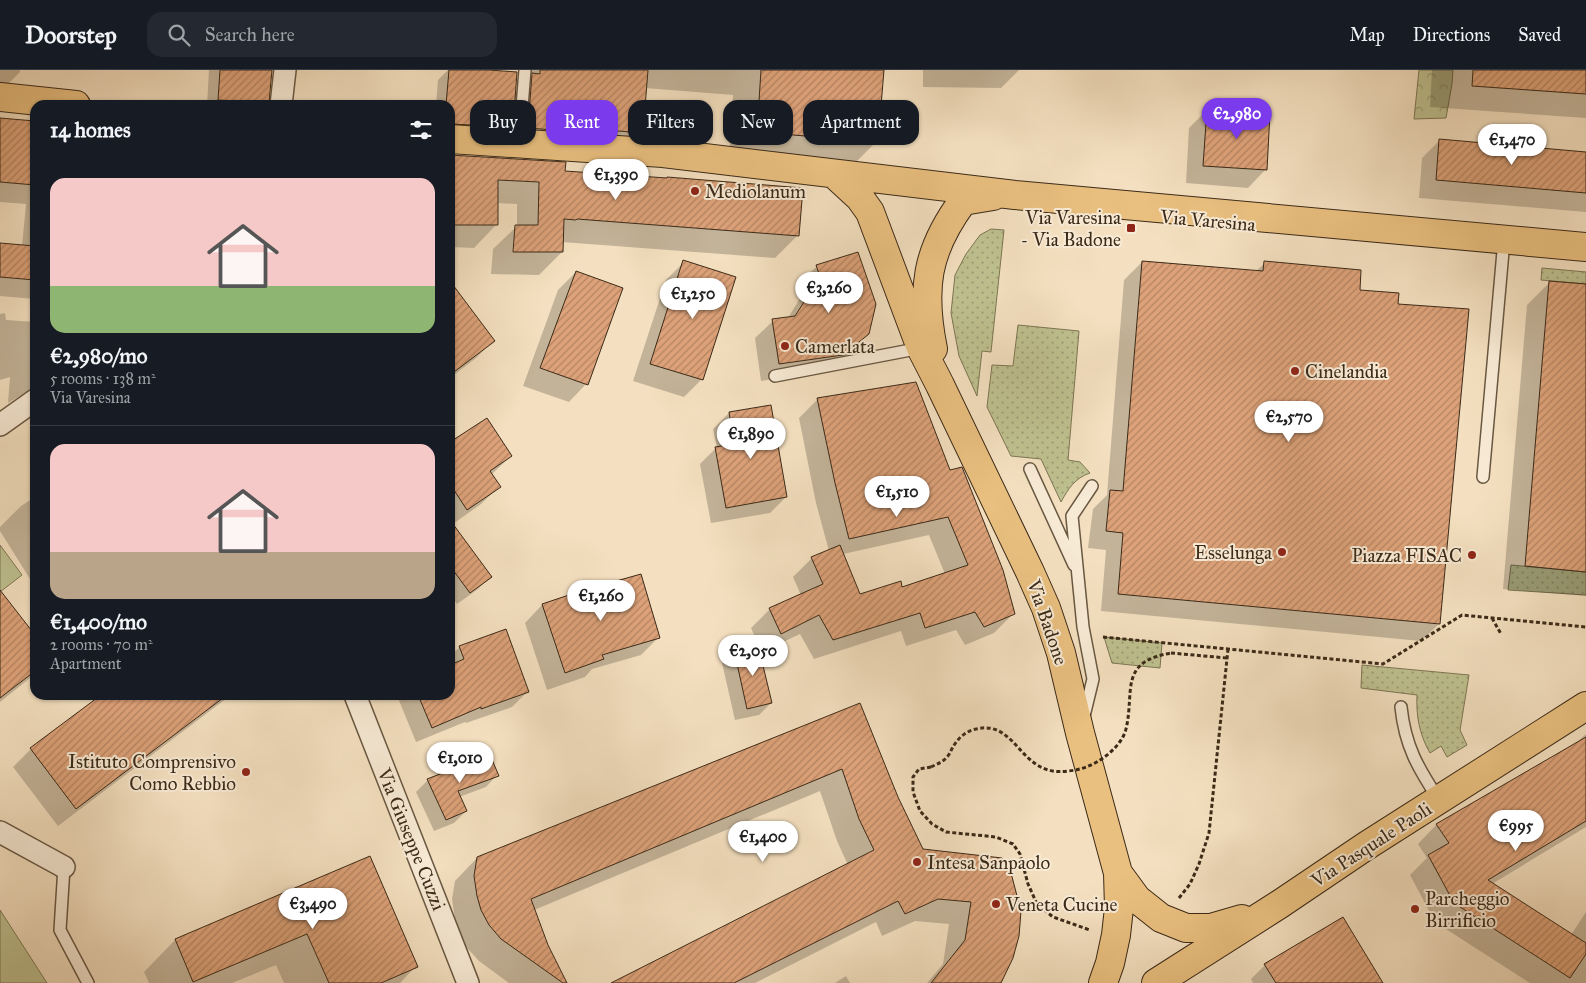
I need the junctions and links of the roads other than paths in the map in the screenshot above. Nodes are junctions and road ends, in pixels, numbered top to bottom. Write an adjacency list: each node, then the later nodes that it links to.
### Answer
1 (285, 70): 5 (street)
2 (525, 70): 6 (lane)
3 (0, 97): 4 (main road)
4 (30, 100)
5 (282, 100)
6 (523, 100)
7 (455, 139): 8 (main road, Via Varesina)
8 (470, 140)
9 (535, 145): 10 (main road, Via Varesina)
10 (834, 174): 11 (lane, Via Varesina); 12 (main road, Via Varesina); 17 (main road, Via Badone)
11 (874, 190)
12 (1015, 195): 13 (main road); 14 (main road, Via Varesina)
13 (956, 201): 14 (lane, Via Varesina); 19 (main road, Via Badone)
14 (1504, 243): 15 (main road, Via Varesina); 16 (lane, Via Varesina); 23 (lane)
15 (1586, 247)
16 (1586, 255)
17 (921, 348): 18 (lane); 19 (main road, Via Badone)
18 (776, 376)
19 (940, 385): 29 (main road, Via Badone)
20 (30, 404): 21 (street)
21 (0, 425)
22 (1030, 469): 25 (lane)
23 (1483, 477)
24 (1092, 486): 25 (lane)
25 (1078, 573): 29 (lane)
26 (357, 700): 36 (street, Via Giuseppe Cuzzi)
27 (1586, 706): 30 (main road, Via Pasquale Paoli)
28 (1401, 707): 30 (lane)
29 (1080, 733): 33 (main road, Via Badone)
30 (1439, 800): 34 (main road, Via Pasquale Paoli)
31 (0, 832): 32 (street)
32 (64, 867): 35 (lane)
33 (1118, 873): 34 (main road, Via Badone); 37 (main road, Via Badone)
34 (1280, 904): 38 (main road, Via Pasquale Paoli)
35 (88, 983)
36 (468, 983)
37 (1103, 983)
38 (1156, 983)

